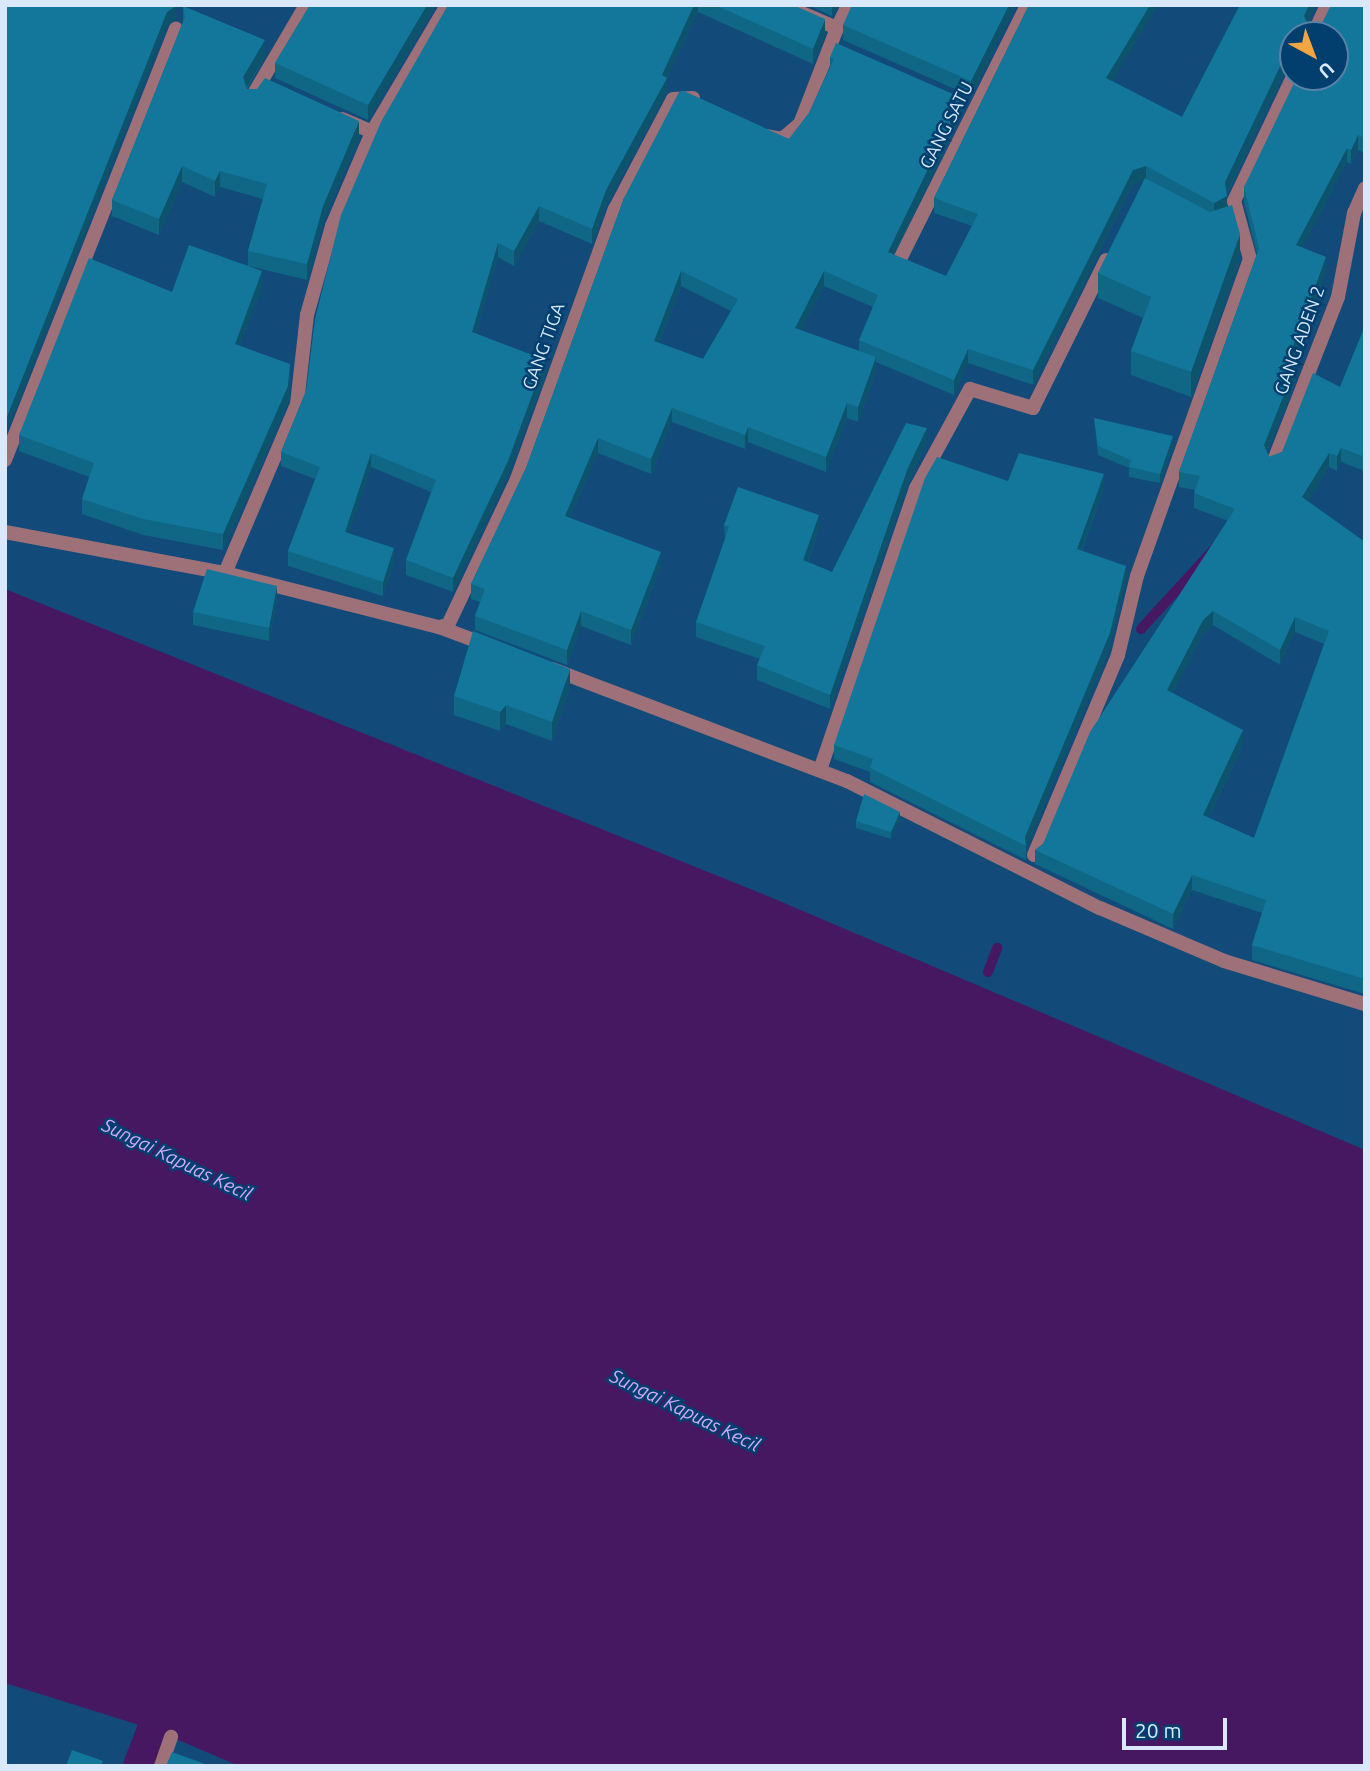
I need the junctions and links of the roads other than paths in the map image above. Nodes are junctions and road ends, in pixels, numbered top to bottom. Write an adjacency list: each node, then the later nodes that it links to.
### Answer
1 (306, 5): 11 (street)
2 (447, 5): 15 (street)
3 (783, 5): 8 (street)
4 (848, 5): 8 (street)
5 (1027, 5): 18 (street, GANG SATU)
6 (1327, 5): 7 (street)
7 (1320, 21)
8 (837, 28): 14 (street)
9 (176, 29): 19 (street)
10 (1286, 91): 27 (street)
11 (252, 97)
12 (702, 103): 23 (street, GANG TIGA)
13 (323, 110): 15 (street)
14 (751, 127)
15 (372, 132): 22 (street)
16 (1365, 188): 20 (street, GANG ADEN 2)
17 (1111, 250): 26 (street)
18 (899, 261)
19 (5, 460)
20 (1273, 463)
21 (5, 532): 22 (street)
22 (226, 573): 23 (street)
23 (439, 627): 24 (street)
24 (501, 650)
25 (538, 663): 26 (street)
26 (820, 770): 28 (street)
27 (1034, 855)
28 (1365, 1004)
29 (172, 1737): 30 (street)
30 (162, 1766)

